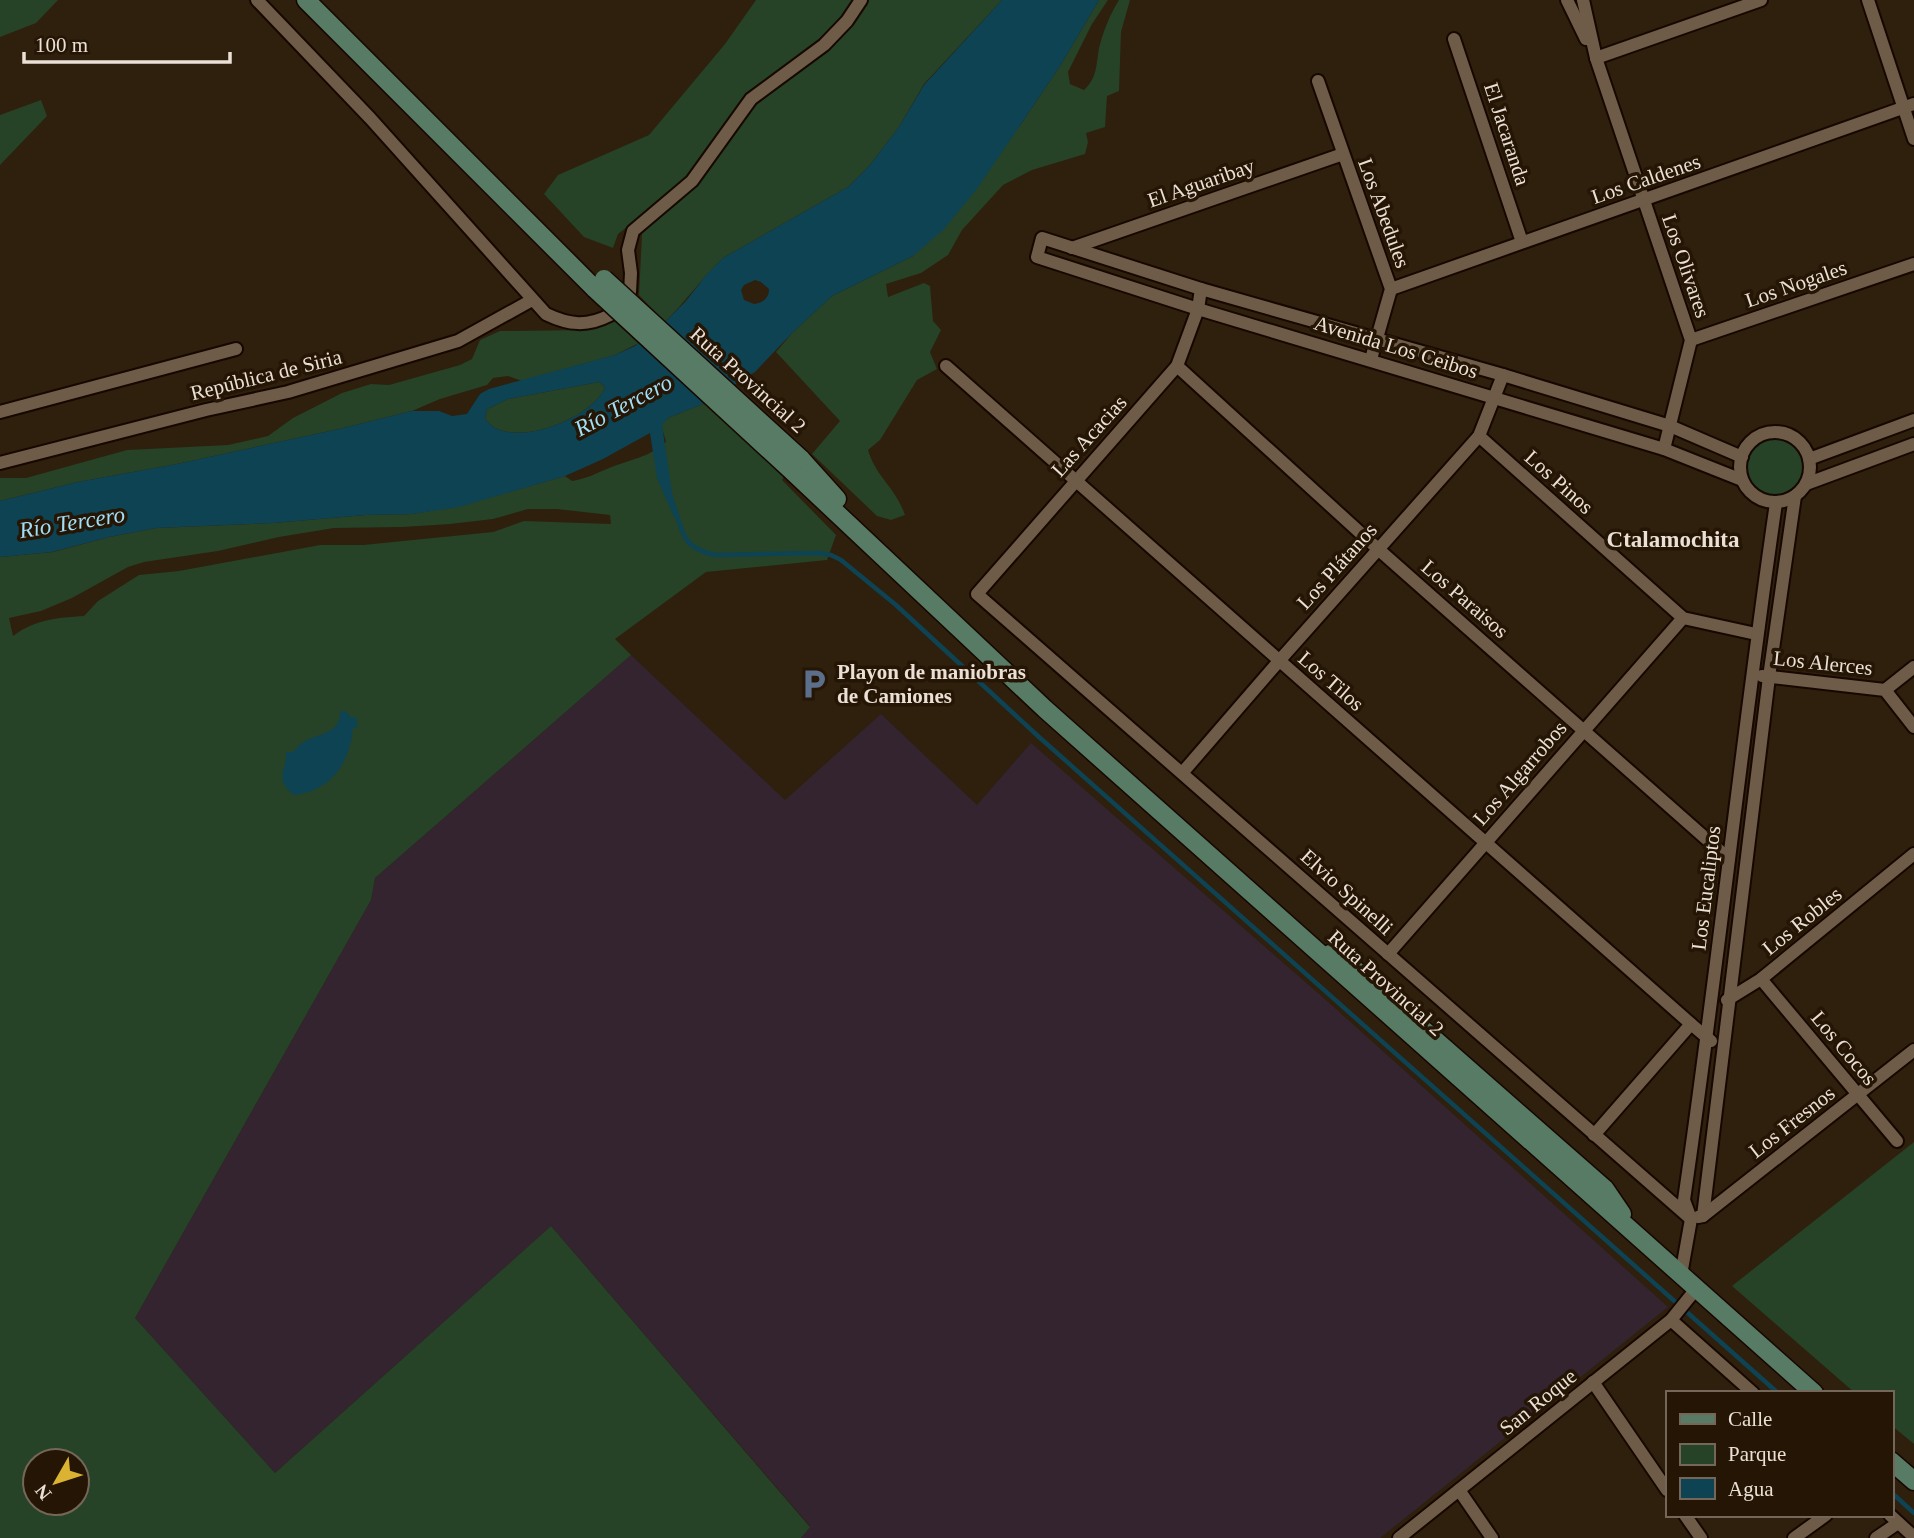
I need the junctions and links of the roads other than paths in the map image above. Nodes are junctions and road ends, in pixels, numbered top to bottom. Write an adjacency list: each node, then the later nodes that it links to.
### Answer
1 (257, 0): 21 (street)
2 (306, 0): 73 (main road, Ruta Provincial 2, bridge)
3 (861, 0): 20 (street)
4 (1567, 0): 9 (street)
5 (1583, 0): 9 (street)
6 (1761, 0): 9 (street)
7 (1868, 0): 11 (street)
8 (1454, 39): 15 (street, El Jacaranda)
9 (1596, 58): 14 (street, Los Olivares)
10 (1318, 81): 13 (street, Los Abedules)
11 (1909, 106): 12 (street); 14 (street, Los Caldenes)
12 (1914, 139)
13 (1343, 154): 16 (street, El Aguaribay); 19 (street, Los Abedules)
14 (1644, 200): 15 (street, Los Caldenes); 25 (street, Los Olivares)
15 (1522, 242): 19 (street, Los Caldenes)
16 (1071, 248): 18 (street, Avenida Los Ceibos); 22 (street, Avenida Los Ceibos)
17 (1914, 264): 25 (street, Los Nogales)
18 (1201, 289): 22 (street, Las Acacias); 24 (street, Avenida Los Ceibos)
19 (1391, 289): 24 (street, Los Abedules)
20 (630, 292)
21 (532, 300): 23 (street); 40 (street, República de Siria)
22 (1198, 309): 27 (street, Avenida Los Ceibos); 29 (street, Las Acacias)
23 (610, 315)
24 (1376, 339): 27 (street, Los Abedules); 30 (street, Avenida Los Ceibos)
25 (1691, 340): 34 (street, Los Olivares)
26 (236, 349): 32 (street)
27 (1370, 359): 31 (street, Avenida Los Ceibos)
28 (946, 366): 42 (street, Los Tilos)
29 (1177, 366): 42 (street, Las Acacias); 46 (street, Los Paraisos)
30 (1503, 375): 31 (street, Los Plátanos); 34 (street, Avenida Los Ceibos)
31 (1496, 397): 35 (street, Los Plátanos); 37 (street, Avenida Los Ceibos)
32 (0, 412)
33 (1914, 421): 39 (street)
34 (1670, 426): 37 (street, Los Olivares); 38 (street, Avenida Los Ceibos)
35 (1479, 436): 46 (street, Los Plátanos); 48 (street, Los Pinos)
36 (1914, 444): 43 (street)
37 (1664, 449): 41 (street, Avenida Los Ceibos)
38 (1741, 457): 39 (street); 41 (street)
39 (1809, 458): 43 (street)
40 (0, 463)
41 (1742, 480): 45 (street)
42 (1075, 481): 47 (street, Las Acacias); 50 (street, Los Tilos)
43 (1806, 484): 44 (street)
44 (1795, 496): 45 (street); 53 (street, Los Eucaliptos)
45 (1776, 502): 49 (street, Los Eucaliptos)
46 (1378, 549): 50 (street, Los Plátanos); 56 (street, Los Paraisos)
47 (977, 594): 57 (street, Elvio Spinelli)
48 (1683, 618): 49 (street, Los Pinos); 56 (street, Los Algarrobos)
49 (1756, 634): 52 (street, Los Eucaliptos)
50 (1279, 660): 57 (street, Los Plátanos); 58 (street, Los Tilos)
51 (1914, 667): 54 (street)
52 (1751, 675): 53 (street, Los Alerces); 60 (street, Los Eucaliptos)
53 (1769, 677): 54 (street, Los Alerces); 63 (street, Los Eucaliptos)
54 (1885, 690): 55 (street, Los Alerces)
55 (1914, 727)
56 (1584, 730): 58 (street, Los Algarrobos); 60 (street, Los Paraisos)
57 (1183, 772): 61 (street, Elvio Spinelli)
58 (1485, 842): 61 (street, Los Algarrobos); 65 (street, Los Tilos)
59 (1914, 854): 62 (street, Los Robles)
60 (1729, 859): 64 (street, Los Eucaliptos)
61 (1388, 954): 70 (street, Elvio Spinelli)
62 (1761, 979): 63 (street, Los Robles); 69 (street, Los Cocos)
63 (1730, 998): 64 (street, Los Robles); 67 (street, Los Eucaliptos)
64 (1710, 1011): 66 (street, Los Eucaliptos)
65 (1691, 1024): 66 (street); 70 (street)
66 (1707, 1039): 67 (street); 72 (street, Los Eucaliptos)
67 (1724, 1048): 72 (street, Los Eucaliptos)
68 (1914, 1050): 69 (street, Los Fresnos)
69 (1858, 1094): 71 (street, Los Cocos); 72 (street, Los Fresnos)
70 (1594, 1135): 72 (street, Elvio Spinelli)
71 (1896, 1141)
72 (1697, 1217): 73 (street, Los Eucaliptos)
73 (1681, 1275): 74 (main road, Ruta Provincial 2)
74 (1696, 1289): 75 (street, San Roque); 78 (main road, Ruta Provincial 2)
75 (1671, 1320): 76 (street, San Roque); 77 (street)
76 (1593, 1382): 81 (street); 82 (street, San Roque)
77 (1751, 1391)
78 (1812, 1391)
79 (1893, 1463): 80 (main road)
80 (1914, 1481)
81 (1666, 1489)
82 (1459, 1490): 87 (street, San Roque); 88 (street)
83 (1686, 1517): 89 (street)
84 (1823, 1517): 90 (street)
85 (1894, 1519): 86 (street); 91 (street)
86 (1914, 1537)
87 (1399, 1538)
88 (1492, 1538)
89 (1701, 1538)
90 (1794, 1538)
91 (1876, 1538)

